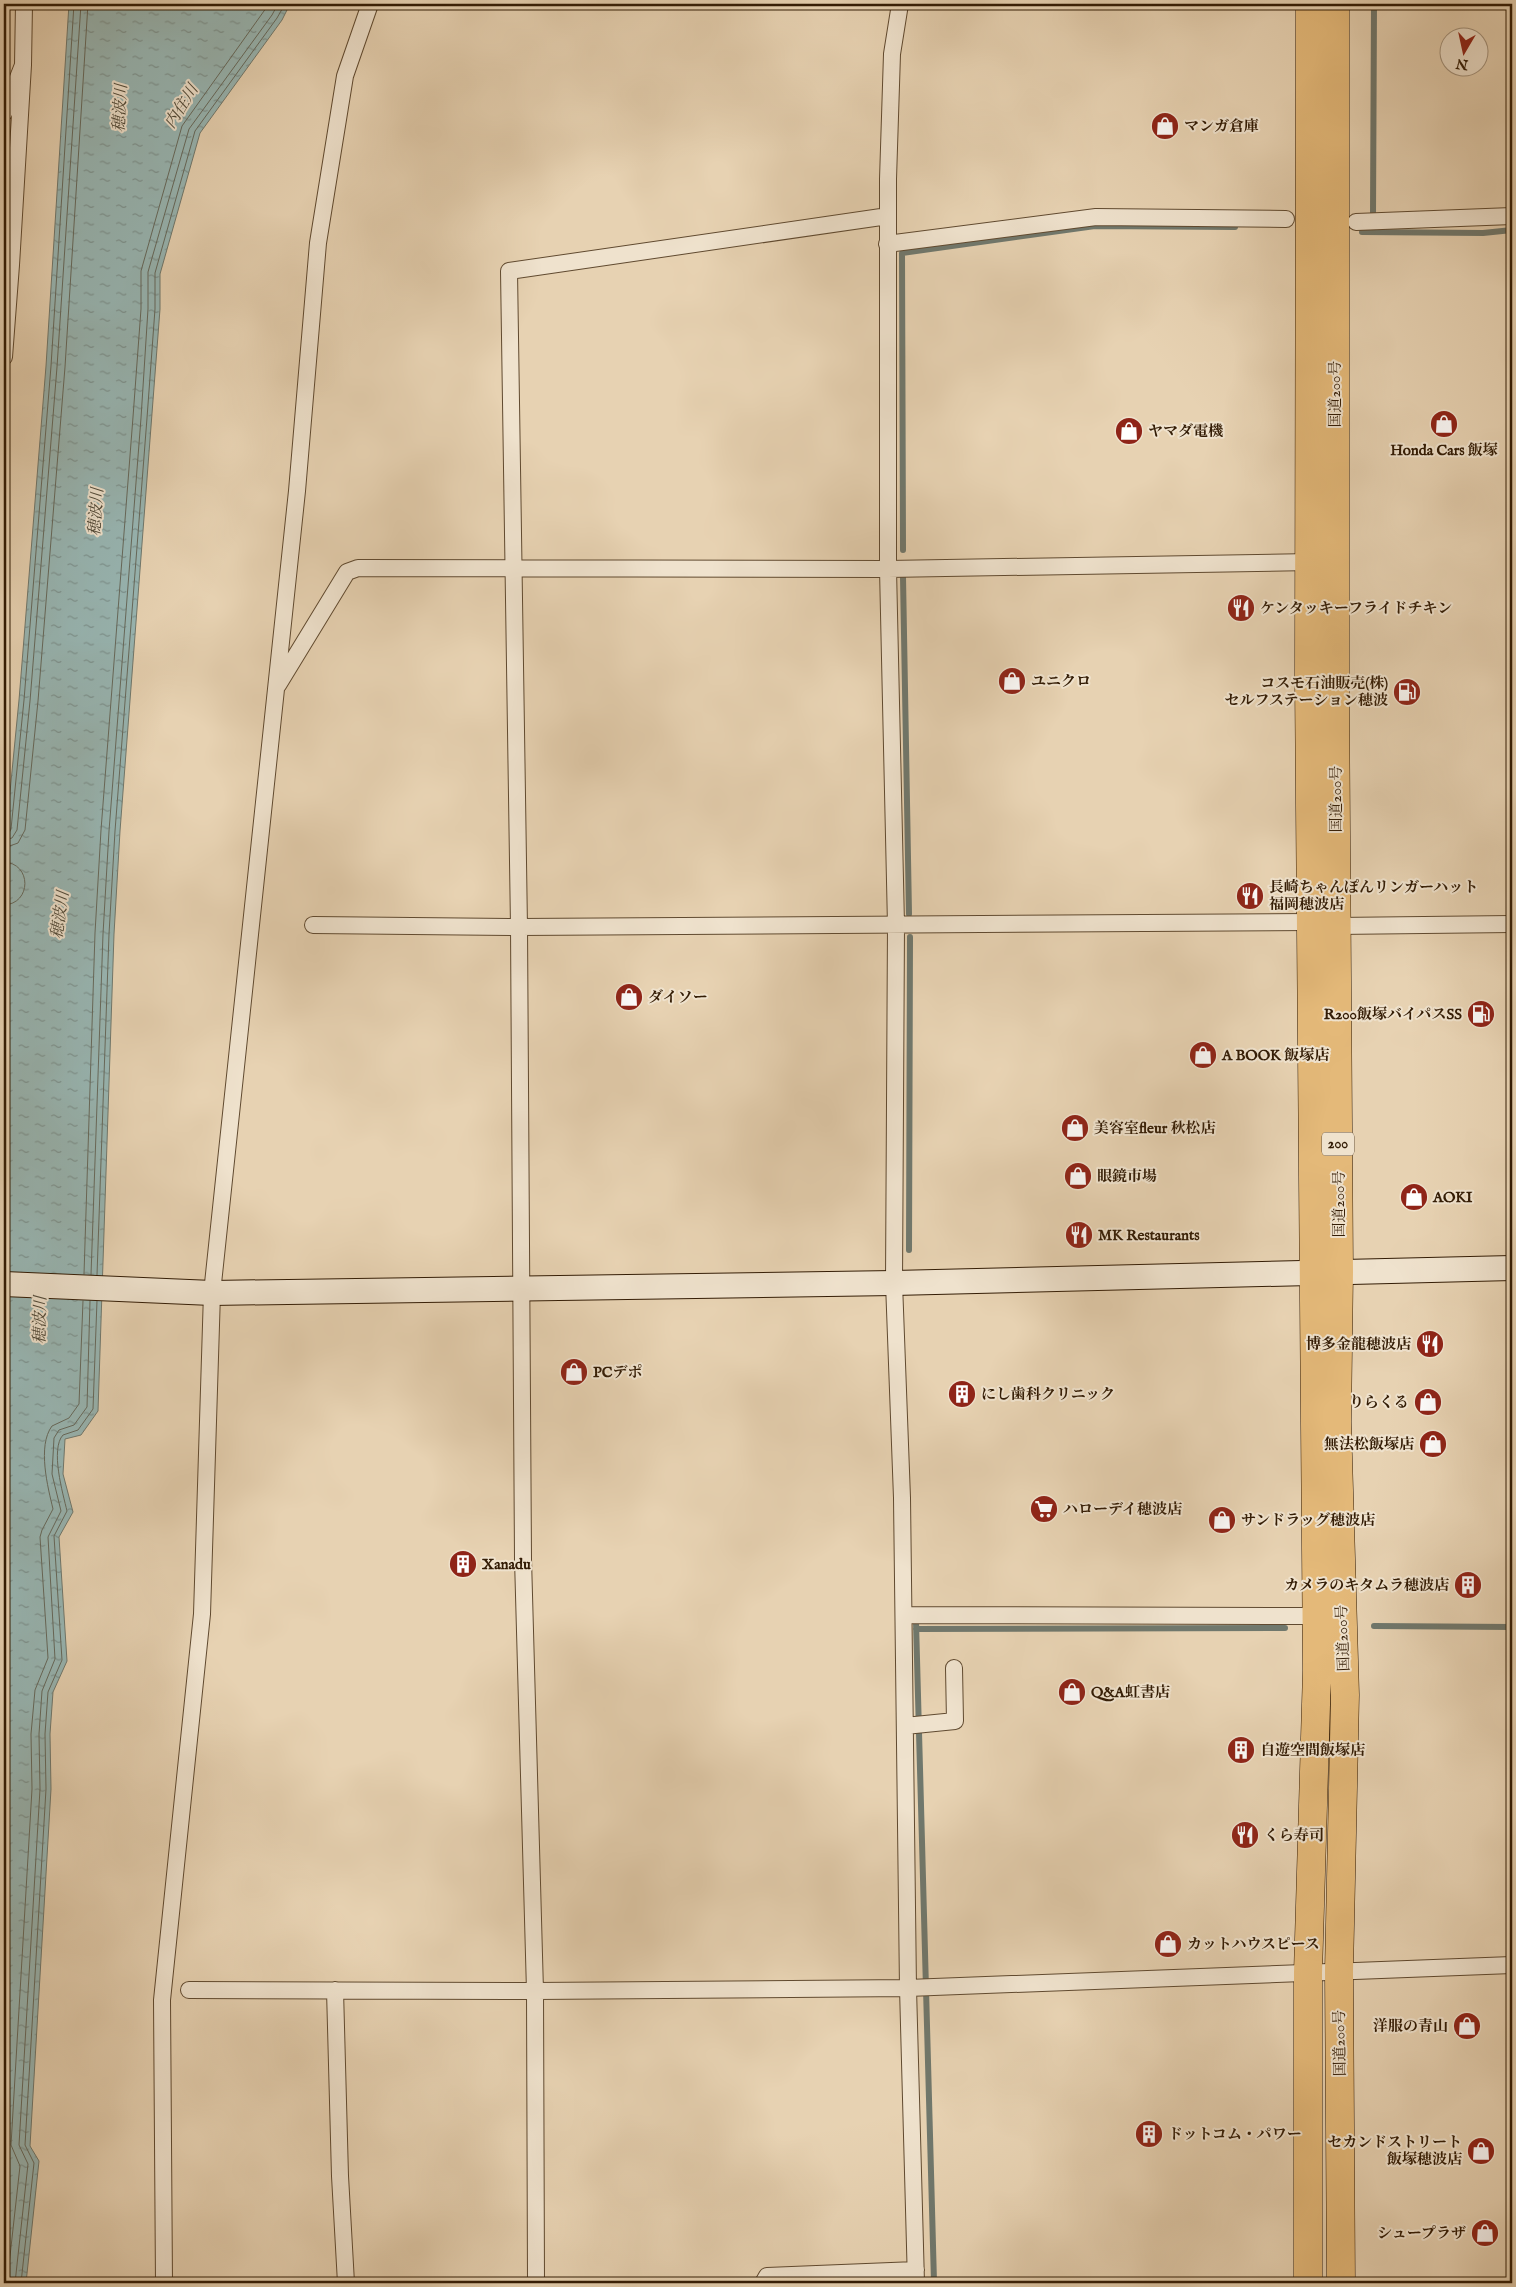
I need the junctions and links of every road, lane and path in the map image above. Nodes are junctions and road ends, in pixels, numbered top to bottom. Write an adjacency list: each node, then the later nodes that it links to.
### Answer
1 (24, 4): 6 (street)
2 (370, 4): 19 (street)
3 (900, 4): 8 (street)
4 (1310, 4): 16 (highway, 国道200号 / 200)
5 (1335, 4): 20 (highway, 国道200号 / 200)
6 (23, 65): 7 (street); 14 (street)
7 (4, 113)
8 (888, 216): 13 (street); 17 (street)
9 (1512, 216): 11 (street)
10 (1286, 220): 13 (street)
11 (1356, 222)
12 (4, 240): 14 (street)
13 (887, 244): 18 (street)
14 (11, 265): 15 (street)
15 (4, 358)
16 (1311, 562): 18 (street); 20 (highway, 国道200号 / 200)
17 (514, 568): 18 (street); 19 (street); 24 (street)
18 (888, 569): 23 (street)
19 (276, 689): 30 (street)
20 (1323, 924): 21 (street); 23 (street); 26 (highway, 国道200号 / 200)
21 (1512, 924)
22 (313, 925): 24 (street)
23 (896, 925): 24 (street); 27 (street)
24 (519, 927): 29 (street)
25 (1512, 1268): 26 (street)
26 (1327, 1272): 27 (street); 32 (highway, 国道200号 / 200); 36 (highway, 国道200号 / 200)
27 (894, 1283): 29 (street); 31 (street)
28 (4, 1284): 30 (street)
29 (523, 1289): 30 (street); 41 (street)
30 (212, 1293): 43 (street)
31 (904, 1616): 32 (street); 34 (street)
32 (1317, 1616): 37 (highway, 国道200号 / 200)
33 (954, 1668): 34 (street)
34 (915, 1725): 38 (street)
35 (1512, 1965): 36 (street)
36 (1339, 1971): 37 (street); 48 (highway, 国道200号 / 200)
37 (1308, 1973): 38 (street); 47 (highway, 国道200号 / 200)
38 (920, 1987): 41 (street); 42 (street)
39 (190, 1990): 40 (street)
40 (335, 1990): 41 (street); 44 (street)
41 (535, 1991): 45 (street)
42 (916, 2277): 46 (street)
43 (164, 2283)
44 (346, 2283)
45 (536, 2283)
46 (763, 2283)
47 (1308, 2283)
48 (1341, 2283)

